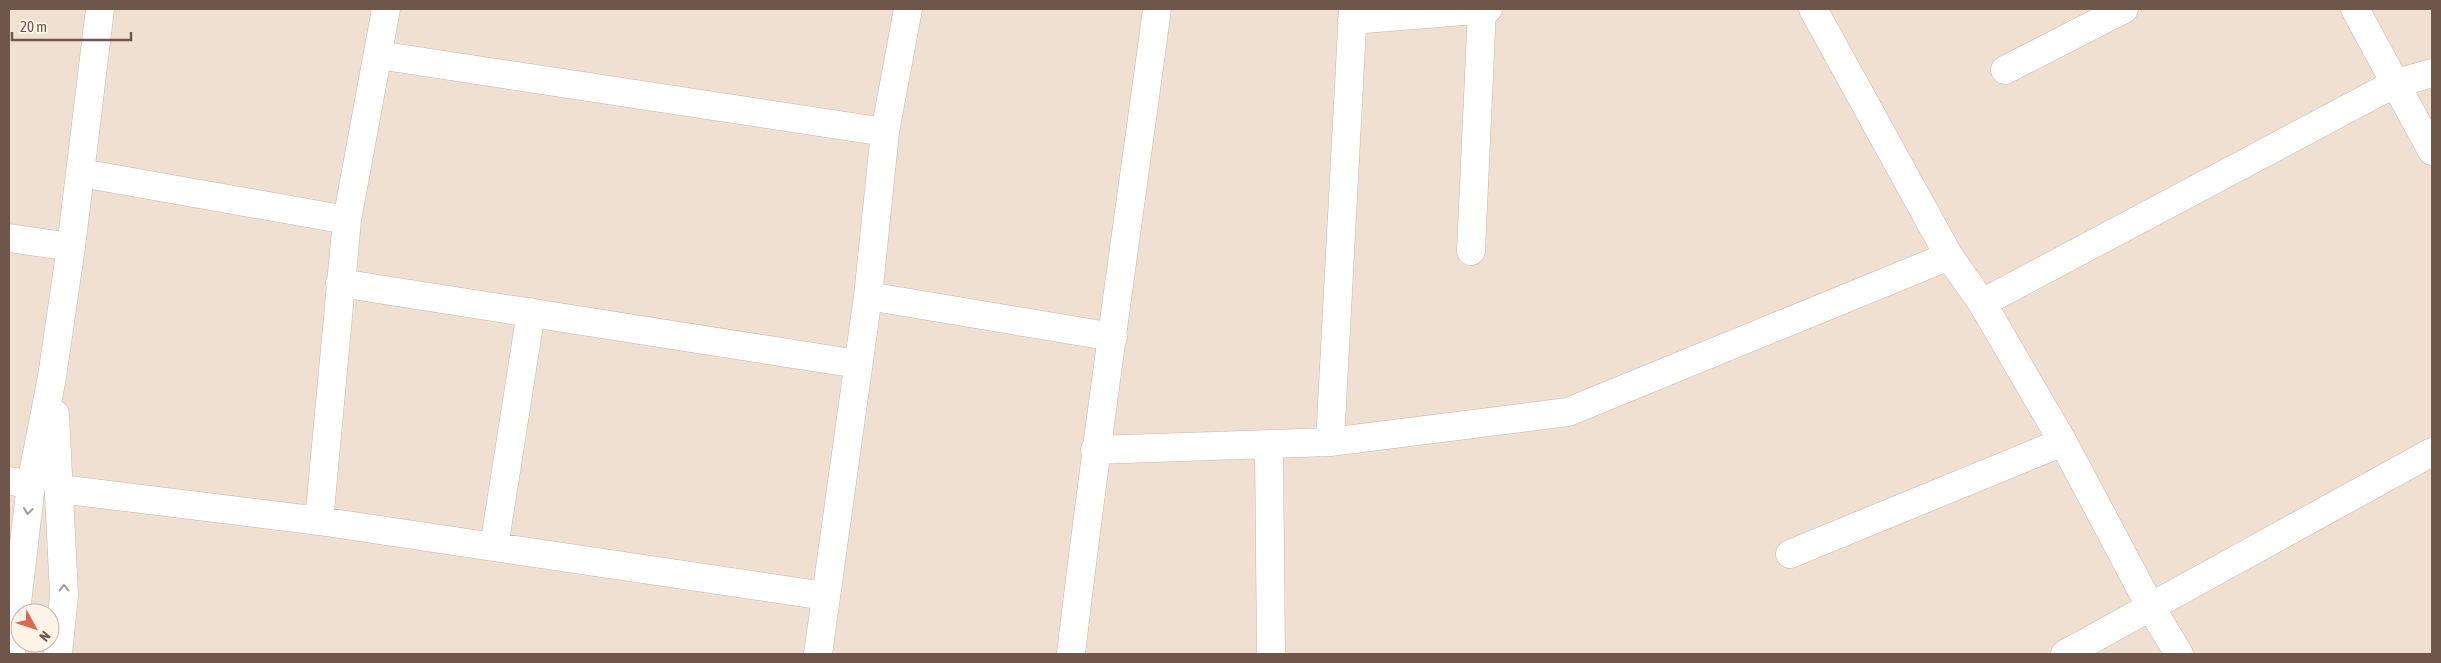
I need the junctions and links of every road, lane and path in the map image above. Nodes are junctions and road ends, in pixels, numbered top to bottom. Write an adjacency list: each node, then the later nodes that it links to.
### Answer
1 (100, 9): 16 (street)
2 (386, 9): 10 (street)
3 (908, 9): 14 (street)
4 (1157, 9): 26 (street)
5 (1484, 9): 9 (street); 20 (street)
6 (1813, 9): 21 (street)
7 (2124, 9): 11 (street)
8 (2355, 9): 13 (street)
9 (1353, 14): 29 (street)
10 (378, 55): 14 (street); 17 (street)
11 (2005, 70)
12 (2432, 73): 13 (street)
13 (2394, 84): 15 (street); 24 (street)
14 (885, 132): 23 (street)
15 (2432, 151)
16 (81, 173): 17 (street); 19 (street)
17 (347, 220): 22 (street)
18 (9, 238): 19 (street)
19 (70, 247): 28 (street)
20 (1471, 251)
21 (1950, 256): 24 (street); 29 (street)
22 (340, 284): 25 (street); 36 (street)
23 (868, 296): 26 (street); 27 (street)
24 (1982, 303): 30 (street)
25 (531, 312): 27 (street); 37 (street)
26 (1113, 337): 32 (street)
27 (858, 364): 39 (street)
28 (52, 377): 34 (street); 35 (street)
29 (1330, 442): 31 (street)
30 (2062, 442): 38 (street); 40 (street)
31 (1269, 446): 32 (street); 45 (street)
32 (1095, 450): 44 (street)
33 (2432, 452): 40 (street)
34 (20, 482): 41 (street, one-way to 41)
35 (60, 488): 36 (street); 42 (street, one-way to 35)
36 (319, 521): 37 (street)
37 (494, 547): 39 (street)
38 (1790, 554)
39 (825, 596): 43 (street)
40 (2150, 606): 46 (street); 47 (street)
41 (10, 654)
42 (58, 654)
43 (818, 654)
44 (1071, 654)
45 (1271, 654)
46 (2065, 654)
47 (2179, 654)

